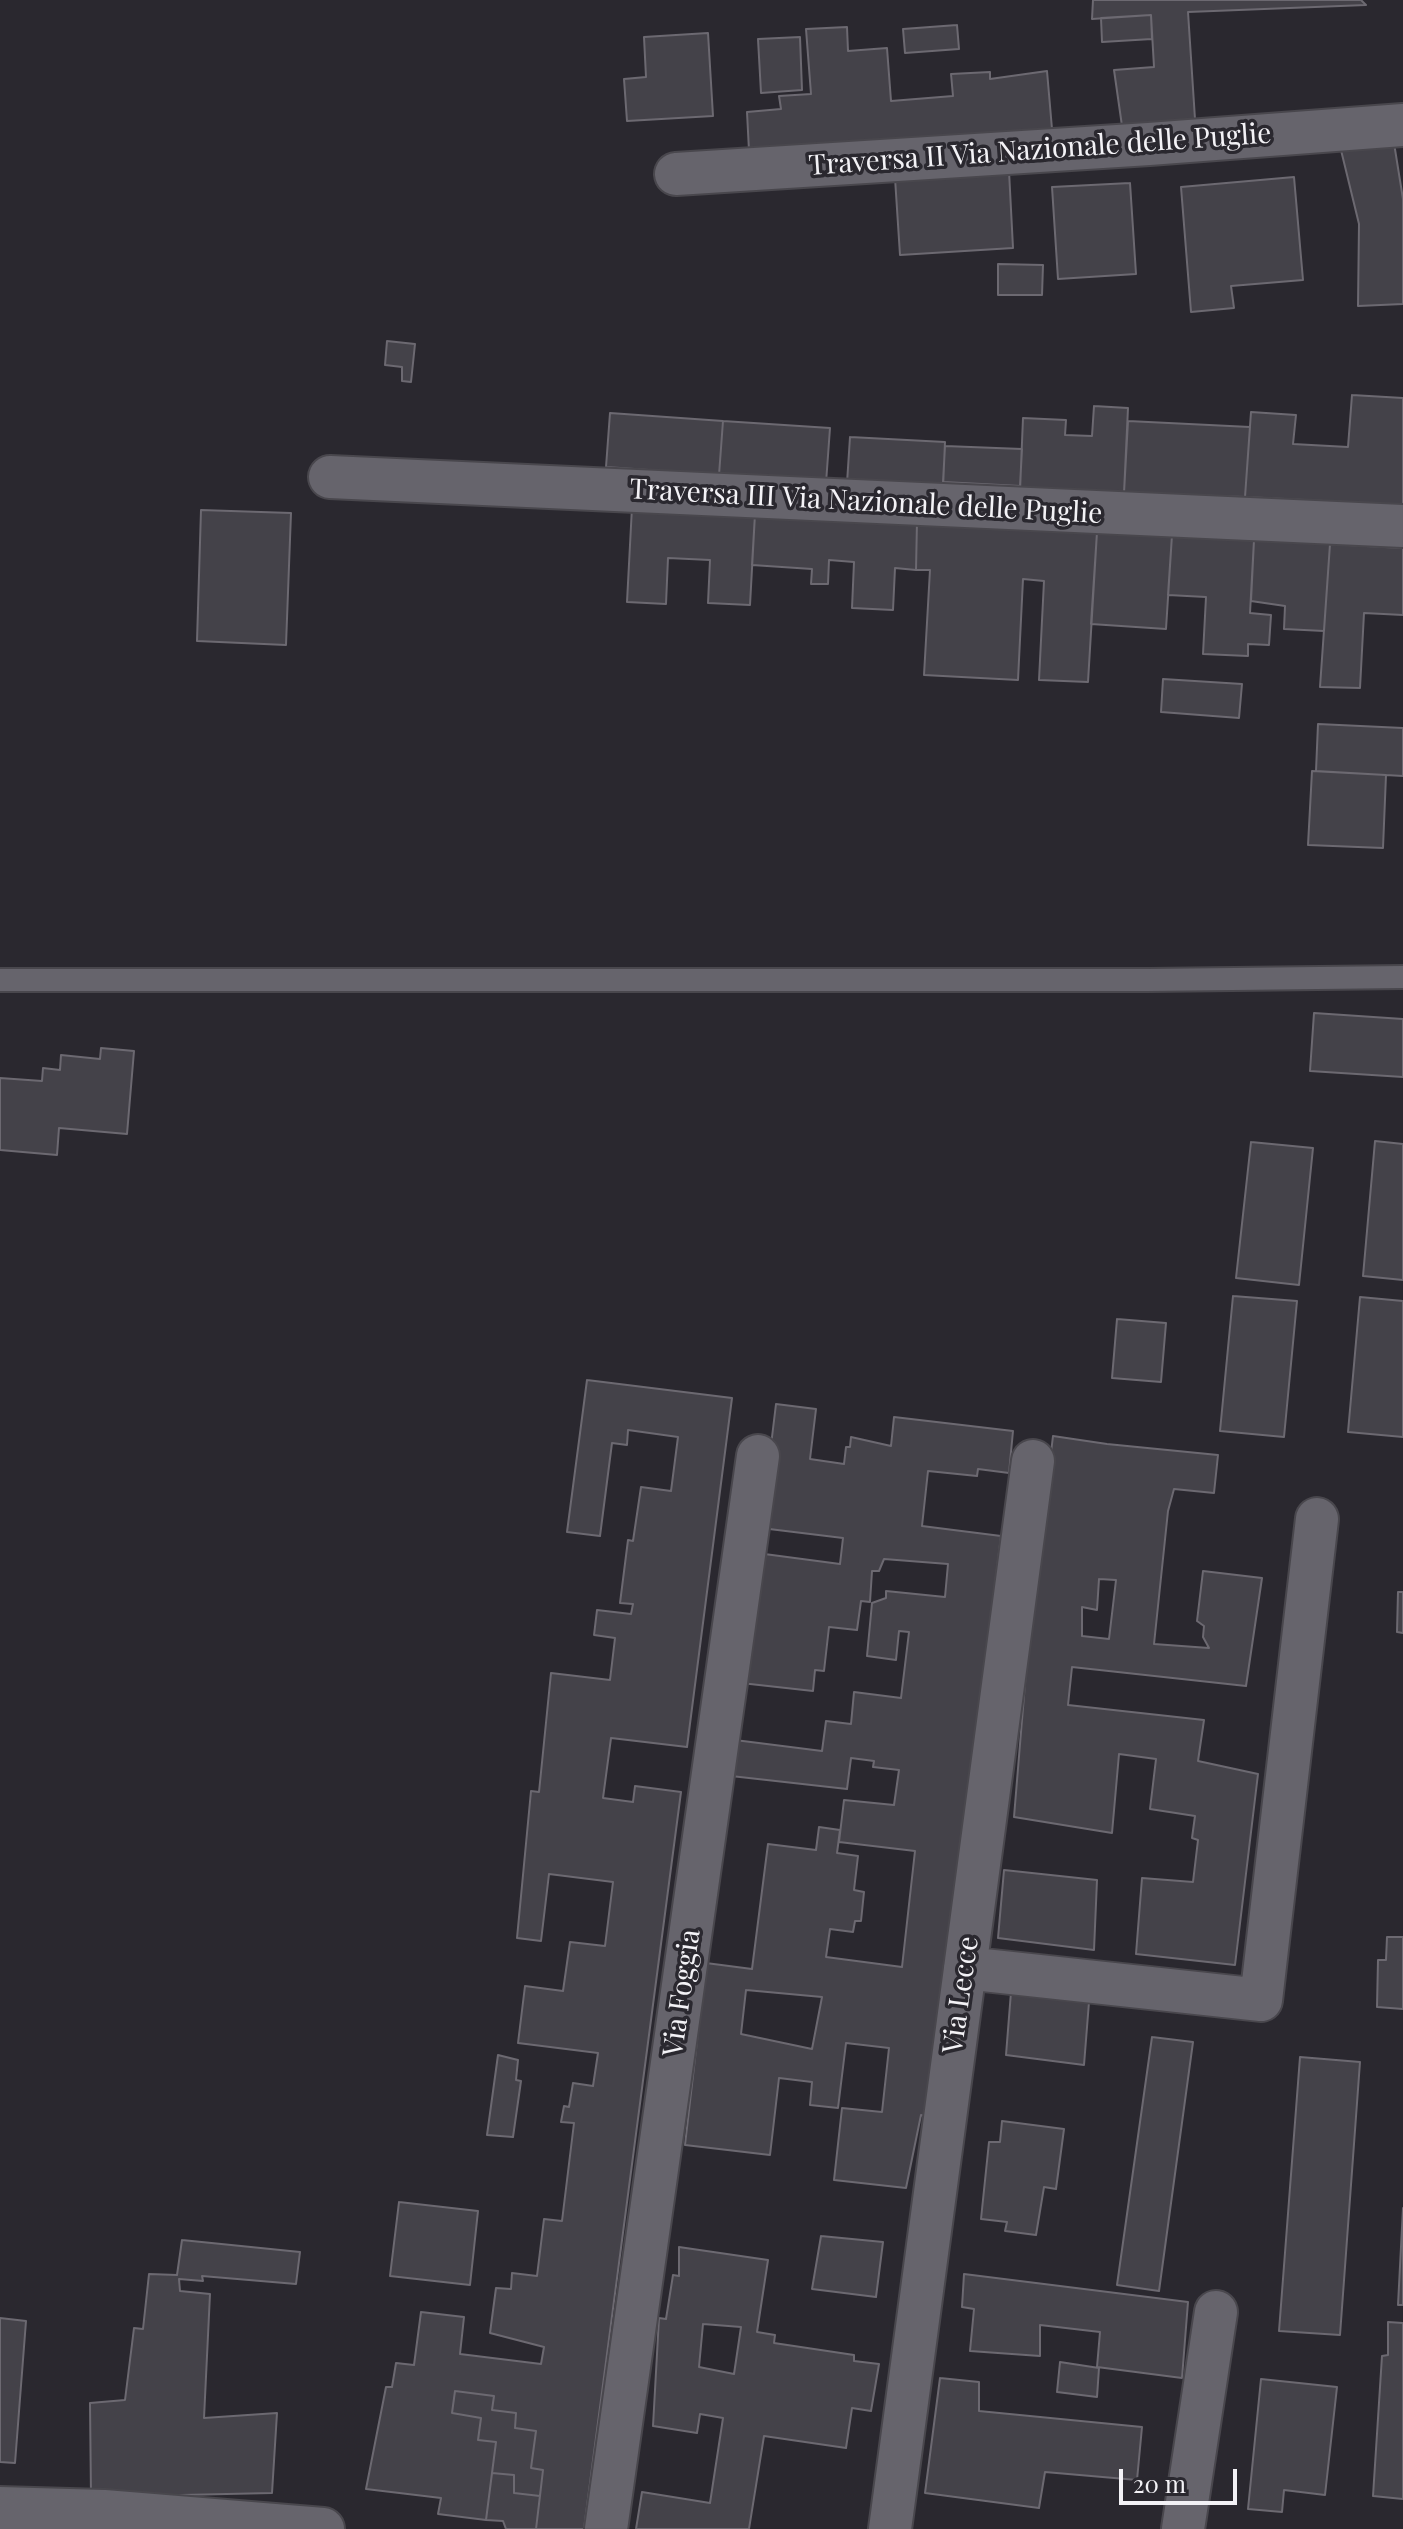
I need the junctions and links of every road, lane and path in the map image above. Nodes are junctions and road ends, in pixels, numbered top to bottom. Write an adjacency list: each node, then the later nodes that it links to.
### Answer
1 (1403, 125): 2 (street, Traversa II Via Nazionale delle Puglie)
2 (676, 174)
3 (330, 477): 4 (street, Traversa III Via Nazionale delle Puglie)
4 (1403, 526)
5 (1403, 977): 6 (lane)
6 (0, 980)
7 (758, 1456): 15 (street, Via Foggia)
8 (1033, 1461): 10 (street, Via Lecce)
9 (1317, 1519): 10 (street)
10 (965, 1968): 16 (street, Via Lecce)
11 (1216, 2312): 17 (street)
12 (0, 2508): 13 (street)
13 (102, 2520): 14 (street)
14 (323, 2529)
15 (606, 2529)
16 (890, 2529)
17 (1183, 2529)

